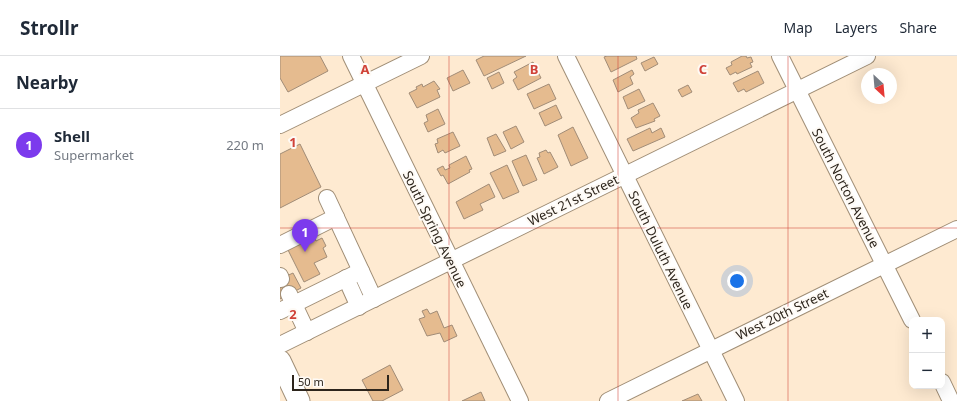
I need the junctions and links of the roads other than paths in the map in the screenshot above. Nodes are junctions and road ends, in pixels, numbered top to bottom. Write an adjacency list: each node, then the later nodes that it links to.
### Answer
1 (350, 56): 6 (street, South Spring Avenue)
2 (421, 56): 6 (street)
3 (566, 56): 9 (street, South Duluth Avenue)
4 (780, 56): 7 (street, South Norton Avenue)
5 (867, 56): 7 (street, West 21st Street)
6 (364, 84): 8 (street); 14 (street, South Spring Avenue)
7 (797, 90): 9 (street, West 21st Street); 15 (street, South Norton Avenue)
8 (280, 125)
9 (624, 175): 14 (street, West 21st Street); 24 (street, South Duluth Avenue)
10 (327, 198): 11 (street)
11 (336, 217): 13 (street); 16 (street)
12 (957, 229): 15 (street, West 20th Street)
13 (280, 245)
14 (451, 261): 18 (street, West 21st Street); 28 (street, South Spring Avenue)
15 (884, 264): 21 (street, South Norton Avenue); 24 (street, West 20th Street)
16 (361, 271): 17 (street); 18 (street)
17 (346, 278): 19 (street); 20 (street)
18 (374, 299): 20 (street, West 21st Street)
19 (287, 303): 22 (street)
20 (359, 307): 22 (street, West 21st Street)
21 (910, 317)
22 (307, 332): 23 (street, West 21st Street)
23 (280, 345)
24 (710, 349): 29 (street, West 20th Street); 30 (street, South Duluth Avenue)
25 (280, 361): 27 (main road)
26 (945, 388): 31 (street)
27 (300, 401)
28 (520, 401)
29 (608, 401)
30 (736, 401)
31 (952, 401)

